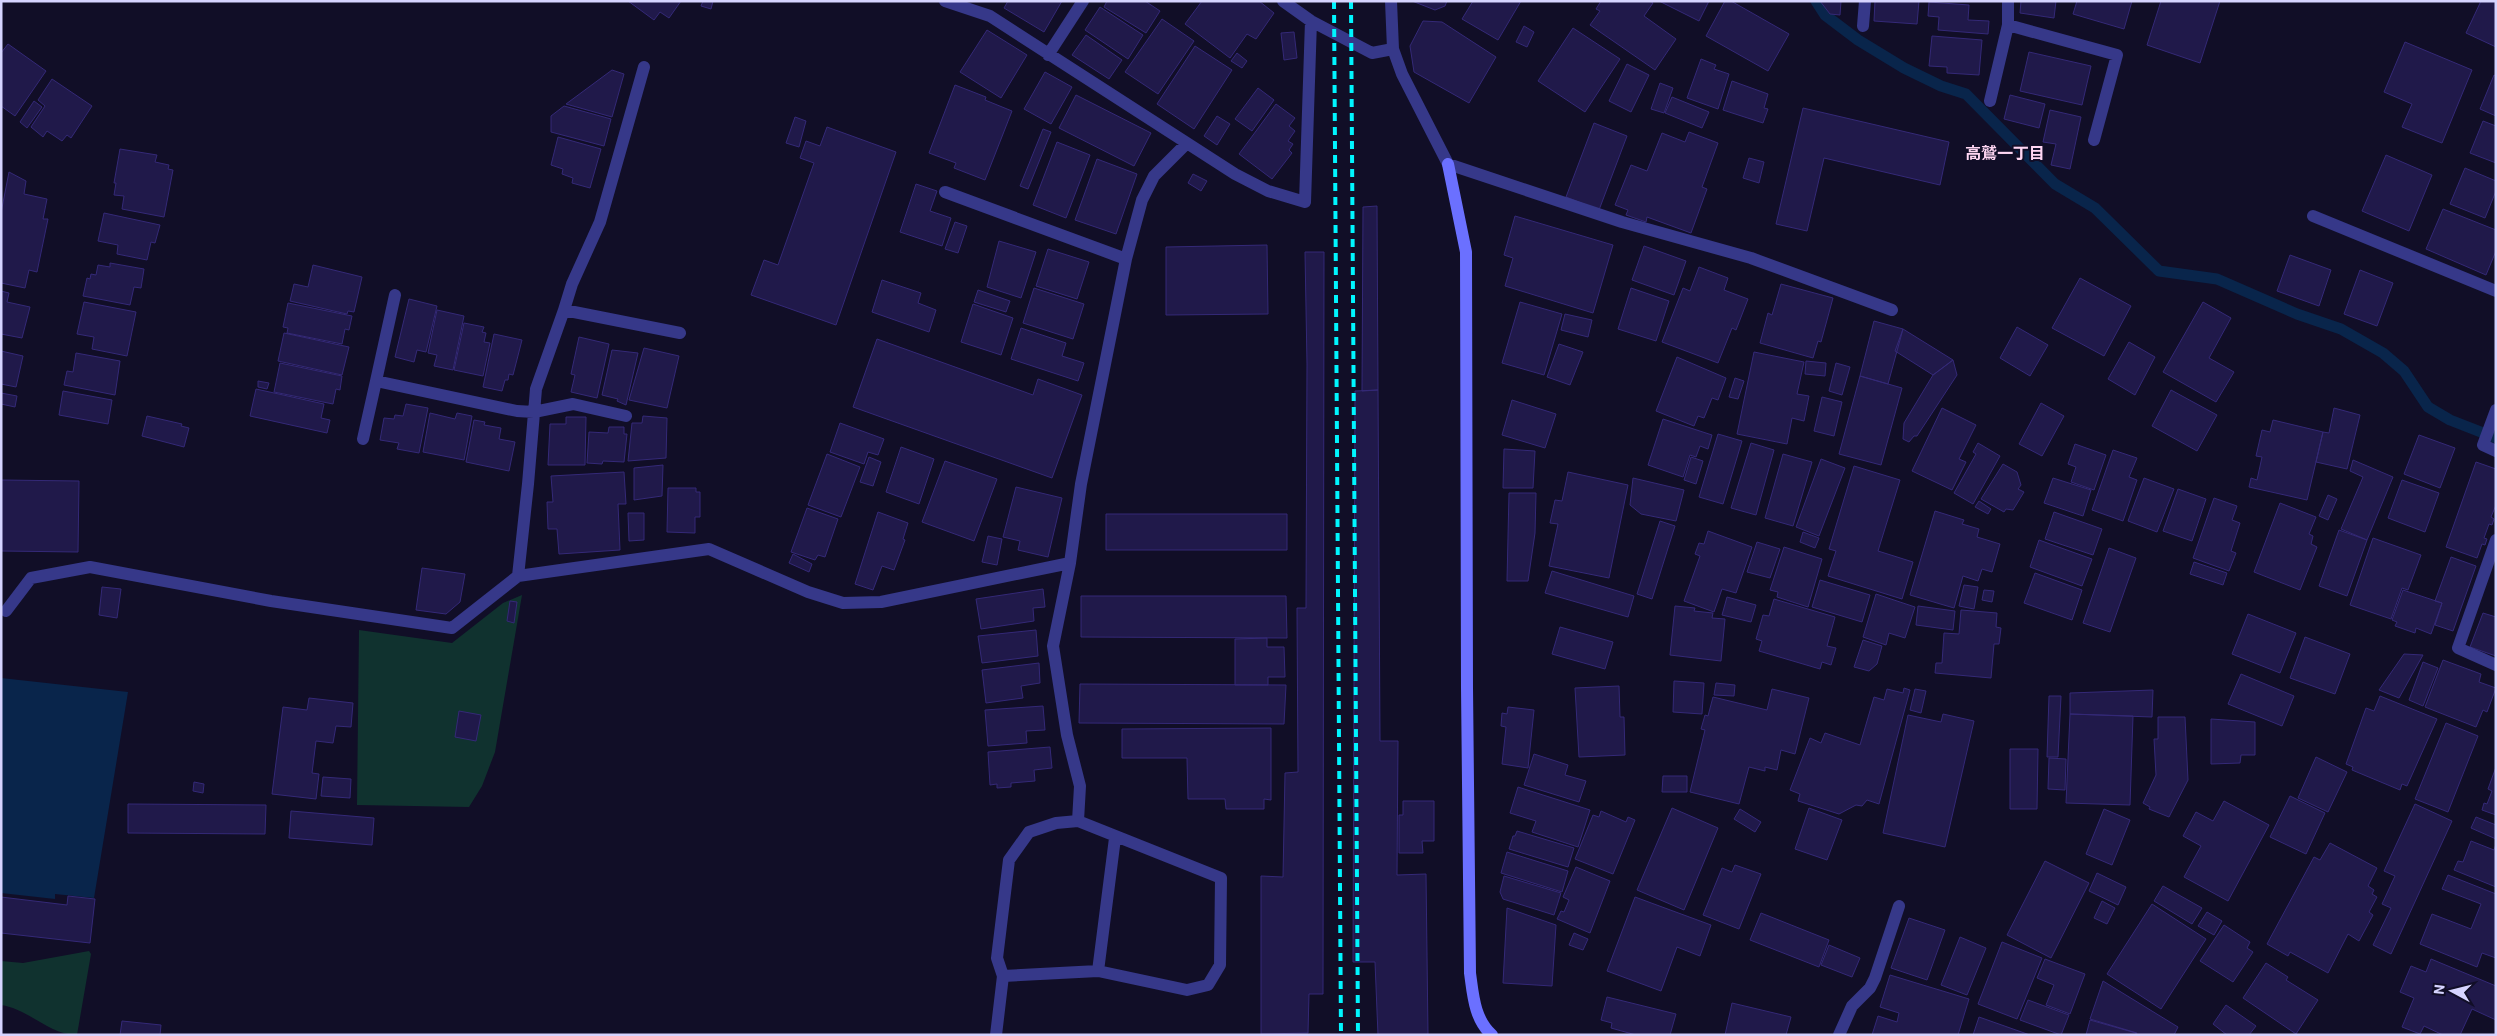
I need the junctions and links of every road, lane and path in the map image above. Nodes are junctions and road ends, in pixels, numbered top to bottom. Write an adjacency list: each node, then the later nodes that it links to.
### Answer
1 (945, 1): 11 (street)
2 (1083, 1): 11 (street)
3 (1283, 1): 7 (street)
4 (1391, 1): 10 (street)
5 (1865, 1): 9 (street)
6 (2008, 1): 8 (street)
7 (1311, 21): 10 (street); 15 (street)
8 (2008, 25): 13 (street); 14 (street)
9 (1863, 26)
10 (1394, 49): 16 (street)
11 (1048, 55): 15 (street)
12 (644, 67): 22 (street)
13 (1990, 100)
14 (2094, 140)
15 (1187, 143): 19 (street)
16 (1448, 164): 23 (street); 42 (street)
17 (945, 192): 19 (street)
18 (2313, 216): 20 (street)
19 (1126, 259): 32 (street)
20 (2496, 291)
21 (395, 295): 25 (street)
22 (564, 310): 24 (street); 27 (street)
23 (1892, 310)
24 (680, 333)
25 (376, 381): 27 (street); 29 (street)
26 (2496, 410): 30 (street)
27 (534, 412): 28 (street); 33 (street)
28 (626, 416)
29 (363, 439)
30 (2496, 451)
31 (2496, 540): 35 (street)
32 (1070, 563): 33 (street); 36 (street)
33 (518, 576): 34 (street)
34 (6, 611)
35 (2496, 665)
36 (1078, 821): 37 (street); 40 (street)
37 (1116, 838): 39 (street); 39 (street)
38 (1899, 906): 43 (street)
39 (1098, 972): 40 (street)
40 (1003, 976): 41 (street)
41 (996, 1035)
42 (1492, 1035)
43 (1839, 1035)

